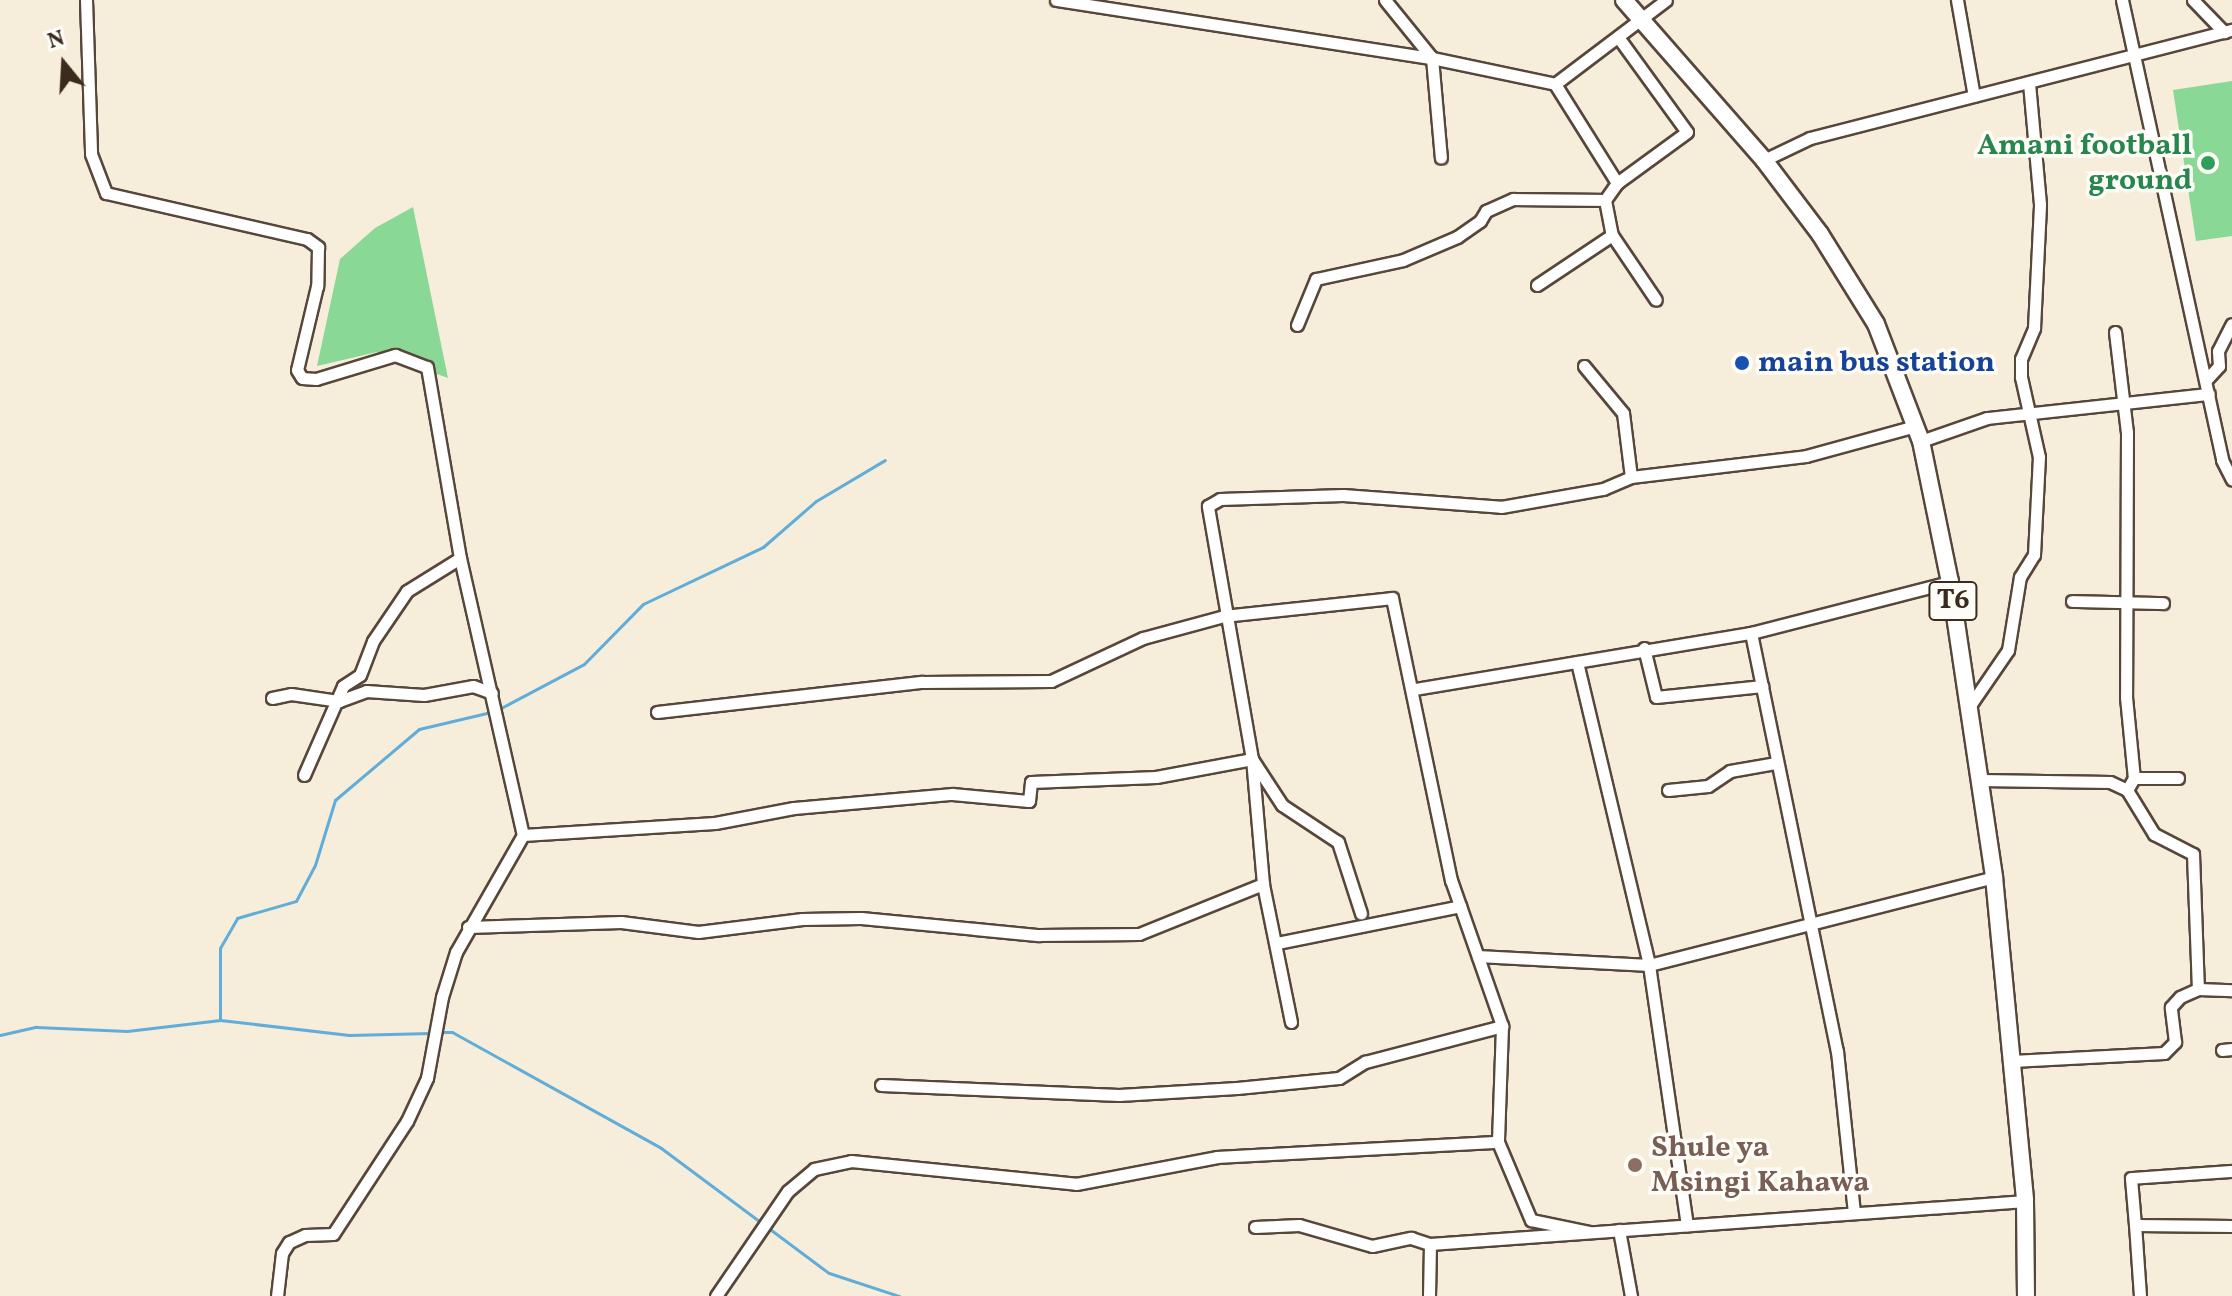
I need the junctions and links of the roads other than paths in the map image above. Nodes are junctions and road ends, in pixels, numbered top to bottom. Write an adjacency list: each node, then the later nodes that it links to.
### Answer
1 (86, 0): 35 (street)
2 (1056, 0): 13 (street)
3 (1385, 0): 13 (street)
4 (1624, 0): 9 (highway, T6)
5 (1666, 0): 9 (street)
6 (1957, 0): 16 (street)
7 (2122, 0): 12 (street)
8 (2193, 0): 10 (street)
9 (1642, 21): 11 (street); 18 (highway, T6)
10 (2228, 31): 12 (street)
11 (1618, 37): 15 (street); 19 (street)
12 (2136, 55): 14 (street); 28 (street)
13 (1432, 58): 15 (street); 17 (street)
14 (2029, 82): 16 (street); 31 (street)
15 (1555, 84): 19 (street)
16 (1974, 96): 18 (street)
17 (1441, 158)
18 (1764, 160): 32 (highway, T6)
19 (1617, 183): 20 (street)
20 (1605, 200): 21 (street); 25 (street)
21 (1612, 235): 22 (street); 23 (street)
22 (1537, 285)
23 (1656, 300)
24 (2232, 324): 28 (street)
25 (1297, 325)
26 (2115, 332): 30 (street)
27 (1584, 366): 33 (street)
28 (2206, 380): 29 (street)
29 (2209, 394): 30 (street); 34 (street)
30 (2122, 404): 31 (street); 38 (street)
31 (2028, 412): 32 (street); 49 (street)
32 (1918, 433): 33 (street); 36 (highway, T6)
33 (1631, 477): 40 (street)
34 (2232, 480)
35 (460, 558): 46 (street); 48 (street)
36 (1950, 582): 41 (street); 49 (highway, T6)
37 (2072, 601): 38 (street)
38 (2128, 602): 39 (street); 54 (street)
39 (2163, 603)
40 (1224, 616): 45 (street); 50 (street); 51 (street)
41 (1751, 633): 42 (street); 44 (street)
42 (1644, 648): 43 (street); 44 (street)
43 (1577, 662): 45 (street); 68 (street)
44 (1762, 686): 52 (street)
45 (1415, 689): 62 (street)
46 (492, 693): 48 (street); 59 (street)
47 (272, 698): 48 (street)
48 (339, 701): 53 (street)
49 (1969, 707): 56 (highway, T6)
50 (657, 712)
51 (1252, 759): 59 (street); 61 (street); 63 (street)
52 (1776, 763): 57 (street); 64 (street)
53 (304, 775)
54 (2134, 778): 55 (street); 58 (street)
55 (2178, 778)
56 (1980, 780): 58 (street); 60 (highway, T6)
57 (1668, 790)
58 (2127, 790): 69 (street)
59 (523, 835): 65 (street)
60 (1994, 877): 64 (street); 73 (highway, T6)
61 (1263, 884): 65 (street); 66 (street)
62 (1460, 906): 66 (street); 67 (street)
63 (1361, 913)
64 (1807, 923): 68 (street); 78 (street)
65 (468, 927): 86 (street)
66 (1277, 943): 71 (street)
67 (1478, 956): 68 (street); 72 (street)
68 (1649, 965): 79 (street)
69 (2198, 989): 70 (street); 73 (street)
70 (2232, 990)
71 (1291, 1022)
72 (1502, 1026): 74 (street); 75 (street)
73 (2012, 1061): 77 (highway, T6)
74 (881, 1085)
75 (1498, 1142): 84 (street); 87 (street)
76 (2232, 1171): 80 (street)
77 (2025, 1201): 78 (street); 90 (highway, T6)
78 (1854, 1212): 79 (street)
79 (1687, 1225): 83 (street)
80 (2135, 1225): 81 (street); 91 (street)
81 (2232, 1226)
82 (1255, 1227): 85 (street)
83 (1619, 1230): 84 (street); 89 (street)
84 (1589, 1232): 85 (street)
85 (1430, 1244): 88 (street)
86 (277, 1296)
87 (716, 1296)
88 (1429, 1296)
89 (1631, 1296)
90 (2026, 1296)
91 (2140, 1296)

